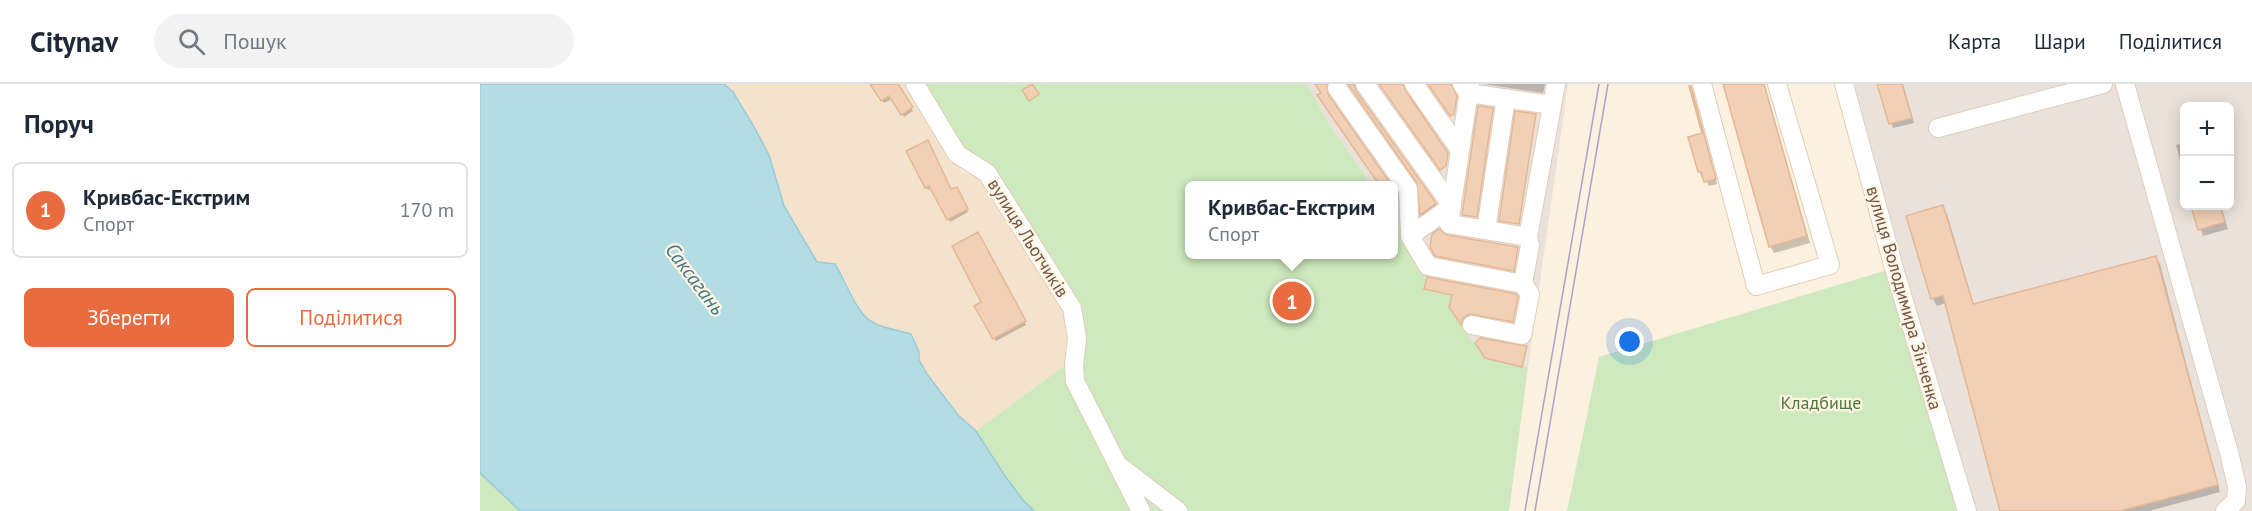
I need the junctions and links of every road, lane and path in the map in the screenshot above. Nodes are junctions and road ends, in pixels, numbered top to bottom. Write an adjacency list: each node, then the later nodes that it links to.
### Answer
1 (915, 84): 22 (street, вулиця Льотчиків)
2 (1365, 84): 16 (street)
3 (1414, 84): 15 (street)
4 (1556, 84): 13 (street)
5 (1702, 84): 6 (street)
6 (1777, 84)
7 (1844, 84): 25 (street, вулиця Володимира Зінченка)
8 (2103, 84): 14 (street)
9 (2125, 84): 26 (street)
10 (1467, 87): 12 (street); 15 (street)
11 (1337, 88): 18 (street)
12 (1506, 98): 13 (street); 17 (street)
13 (1552, 105): 19 (street)
14 (1938, 128)
15 (1460, 150): 16 (street)
16 (1452, 206): 17 (street); 18 (street)
17 (1486, 230): 19 (street)
18 (1410, 236): 20 (street)
19 (1528, 237): 20 (street)
20 (1523, 284): 21 (street)
21 (1472, 325)
22 (1117, 464): 23 (street, вулиця Льотчиків); 24 (street)
23 (1141, 511)
24 (1178, 511)
25 (1967, 511)
26 (2225, 511)

